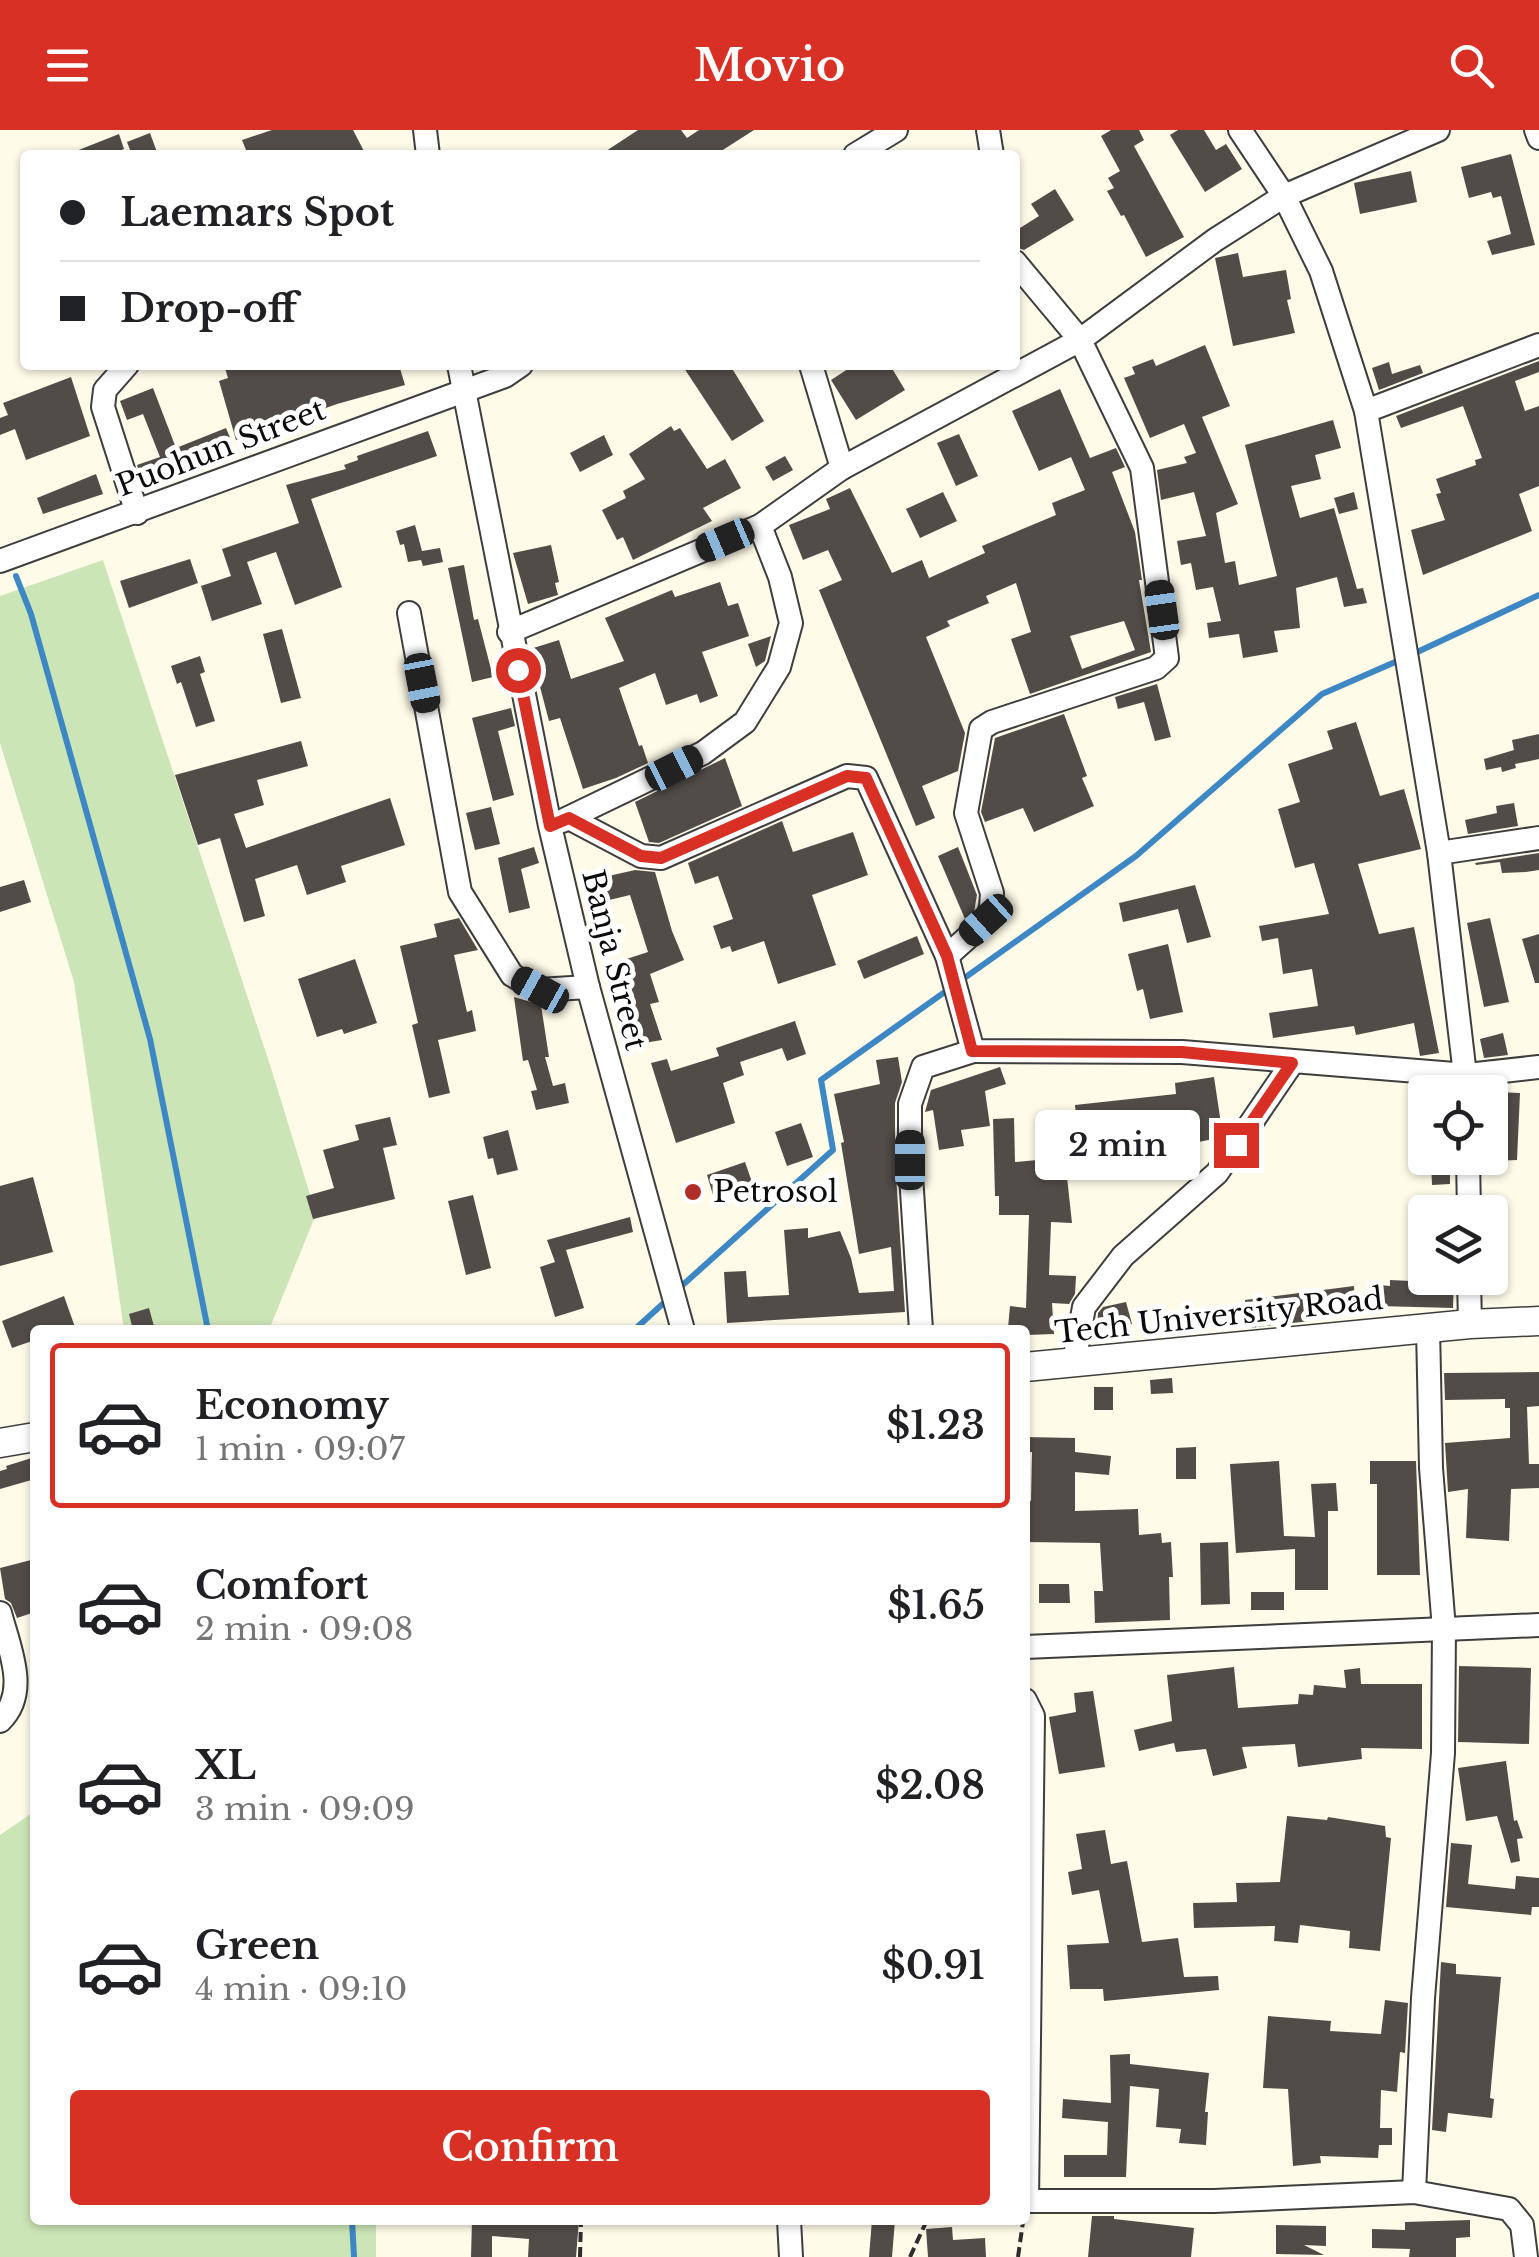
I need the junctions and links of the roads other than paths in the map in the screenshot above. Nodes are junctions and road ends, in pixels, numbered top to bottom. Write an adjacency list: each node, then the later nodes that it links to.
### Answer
1 (896, 130): 6 (street)
2 (1240, 130): 7 (street)
3 (1438, 130): 7 (street)
4 (1536, 130): 5 (street)
5 (1539, 138)
6 (863, 150)
7 (1284, 196): 9 (street); 16 (street)
8 (1020, 268): 9 (street)
9 (1080, 340): 17 (street); 26 (street)
10 (1539, 346): 16 (street)
11 (123, 370): 18 (street)
12 (460, 370): 15 (street, Banja Street)
13 (514, 370): 15 (street, Puohun Street)
14 (813, 370): 17 (street)
15 (463, 390): 18 (street, Puohun Street); 22 (street, Banja Street)
16 (1366, 411): 25 (street)
17 (842, 468): 19 (street)
18 (137, 513): 20 (street, Puohun Street)
19 (760, 526): 22 (street); 23 (street)
20 (0, 561)
21 (409, 614): 27 (street)
22 (509, 632): 23 (street, Banja Street)
23 (559, 822): 26 (street); 27 (street, Banja Street)
24 (1539, 838): 25 (street)
25 (1439, 854): 31 (street)
26 (947, 956): 28 (street)
27 (588, 987): 37 (street, Banja Street)
28 (972, 1051): 29 (street); 38 (street)
29 (1292, 1063): 33 (street); 40 (street)
30 (1539, 1067): 32 (street)
31 (1466, 1075)
32 (1505, 1075)
33 (1408, 1077)
34 (1469, 1295): 36 (street)
35 (1539, 1321): 36 (street, Tech University Road)
36 (1470, 1324): 39 (street, Tech University Road)
37 (682, 1325)
38 (921, 1325)
39 (1428, 1328): 40 (street, Tech University Road); 46 (street)
40 (1074, 1362): 41 (street, Tech University Road)
41 (1030, 1366)
42 (30, 1438): 43 (street)
43 (0, 1443)
44 (0, 1613): 49 (street)
45 (1539, 1624): 46 (street)
46 (1444, 1628): 47 (street); 51 (street)
47 (1030, 1647)
48 (1030, 1710): 50 (street)
49 (0, 1721)
50 (1030, 1958)
51 (1414, 2192): 52 (street); 55 (street)
52 (1030, 2201)
53 (789, 2225): 54 (street)
54 (791, 2257)
55 (1526, 2257)

